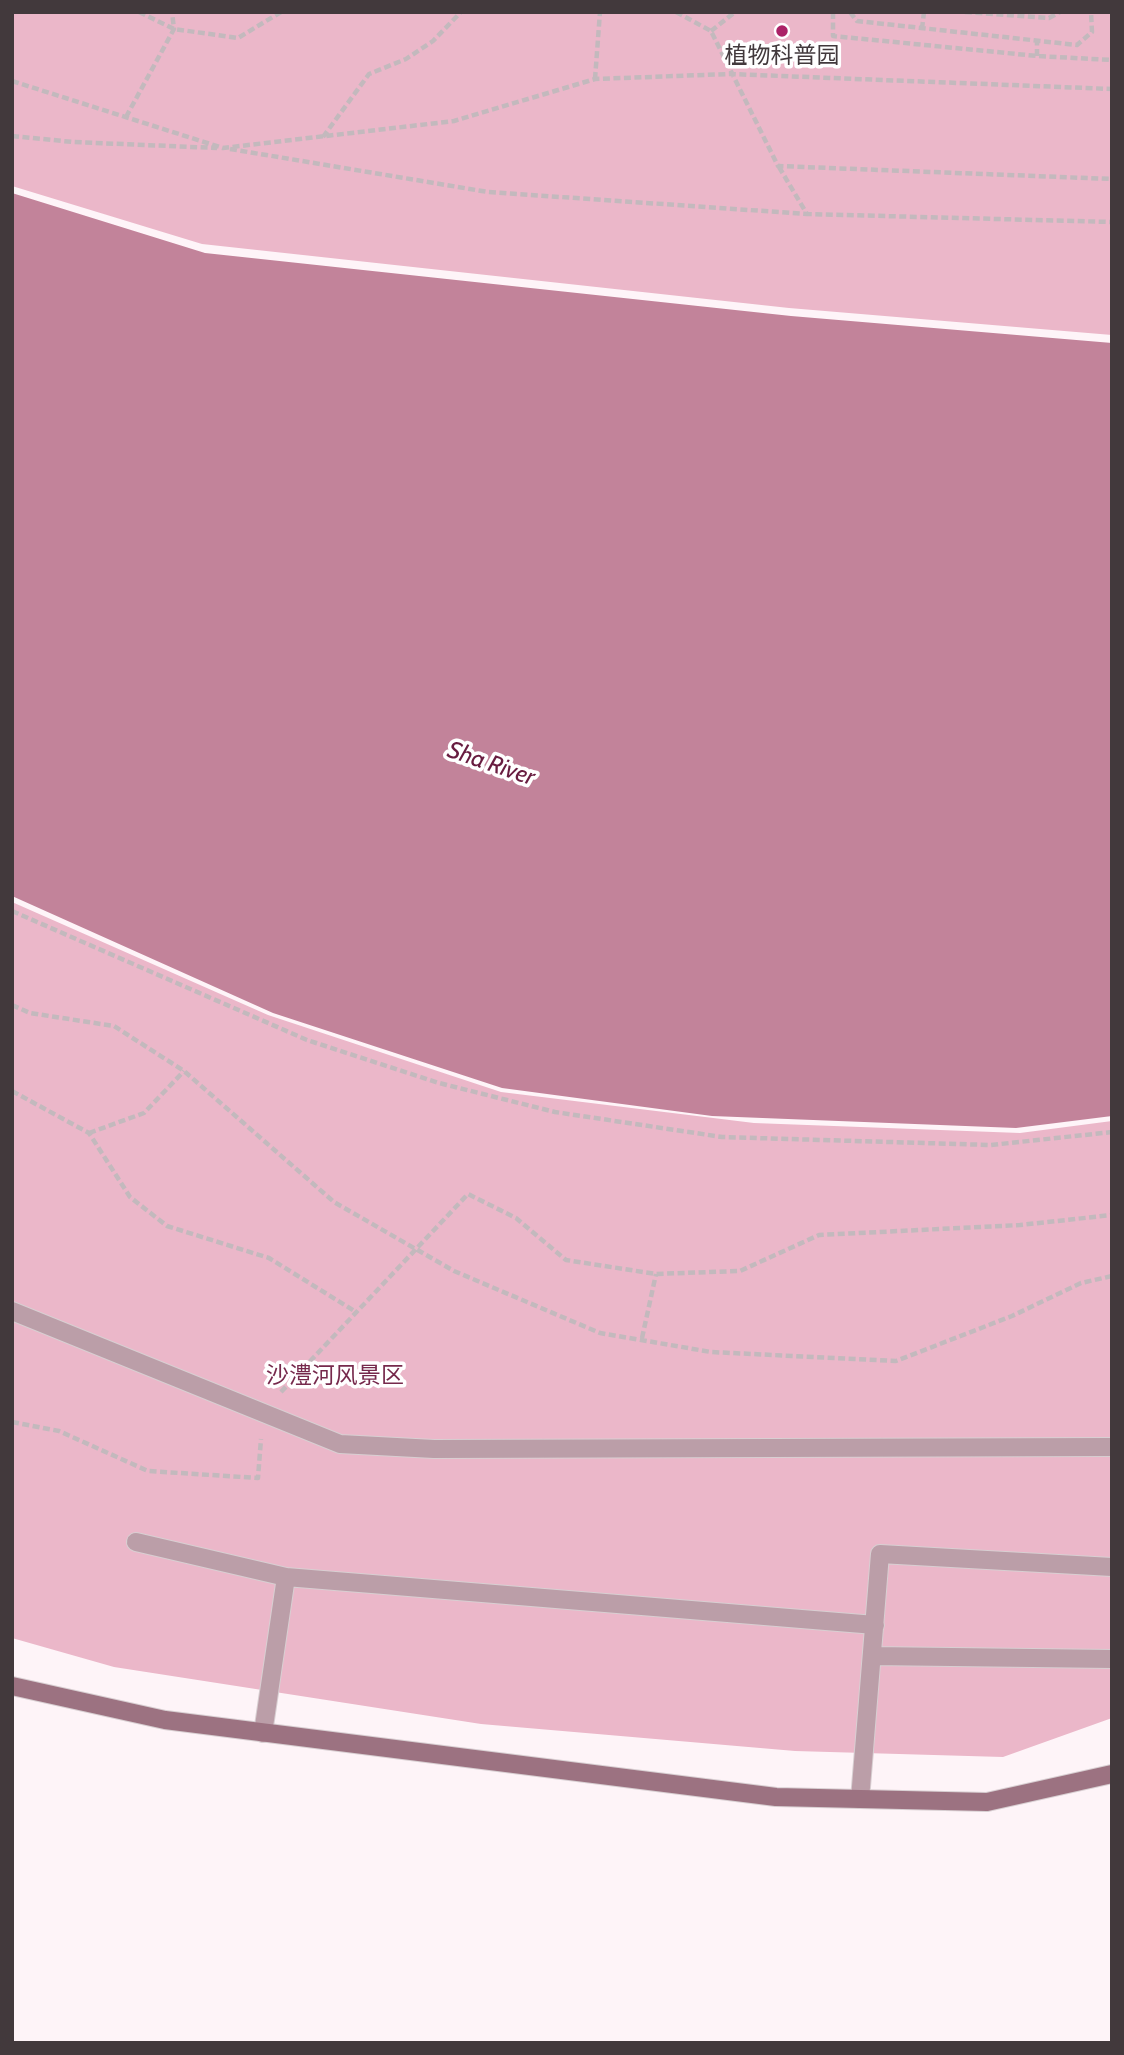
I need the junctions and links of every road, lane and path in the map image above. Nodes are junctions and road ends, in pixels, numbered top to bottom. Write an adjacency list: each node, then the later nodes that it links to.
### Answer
1 (139, 12): 14 (path)
2 (172, 12): 14 (path)
3 (281, 12): 14 (path)
4 (461, 12): 26 (path)
5 (600, 12): 21 (path)
6 (676, 12): 16 (path)
7 (734, 12): 16 (path)
8 (833, 12): 18 (path)
9 (850, 12): 15 (path)
10 (924, 12): 15 (path)
11 (965, 12): 12 (path)
12 (1060, 12)
13 (1091, 12): 17 (path)
14 (174, 29): 24 (path)
15 (922, 29): 17 (path)
16 (712, 31): 20 (path)
17 (1037, 41): 18 (path)
18 (1037, 56): 19 (path)
19 (1112, 60)
20 (730, 74): 21 (path); 23 (path); 28 (path)
21 (595, 79): 26 (path)
22 (12, 81): 24 (path)
23 (1112, 89)
24 (126, 117): 27 (path)
25 (12, 136): 27 (path)
26 (323, 136): 27 (path)
27 (223, 148): 30 (path)
28 (778, 166): 29 (path); 30 (path)
29 (1112, 179)
30 (807, 214): 31 (path)
31 (1112, 222)
32 (12, 911): 36 (path)
33 (12, 1005): 34 (path)
34 (184, 1071): 37 (path); 39 (path)
35 (12, 1091): 37 (path)
36 (1112, 1132)
37 (89, 1133): 43 (path)
38 (1112, 1215): 40 (path)
39 (415, 1249): 40 (path); 43 (path); 44 (path)
40 (656, 1274): 44 (path)
41 (1112, 1276): 44 (path)
42 (12, 1311): 45 (street)
43 (356, 1312): 45 (path)
44 (642, 1338)
45 (263, 1411): 46 (path); 47 (street)
46 (12, 1422)
47 (1112, 1447)
48 (136, 1542): 50 (street)
49 (1112, 1567): 51 (street)
50 (286, 1577): 51 (street); 55 (street)
51 (875, 1625): 52 (street)
52 (872, 1656): 53 (street); 57 (street)
53 (1112, 1659)
54 (12, 1686): 55 (street)
55 (263, 1732): 57 (street)
56 (1112, 1774): 57 (street)
57 (860, 1799)

